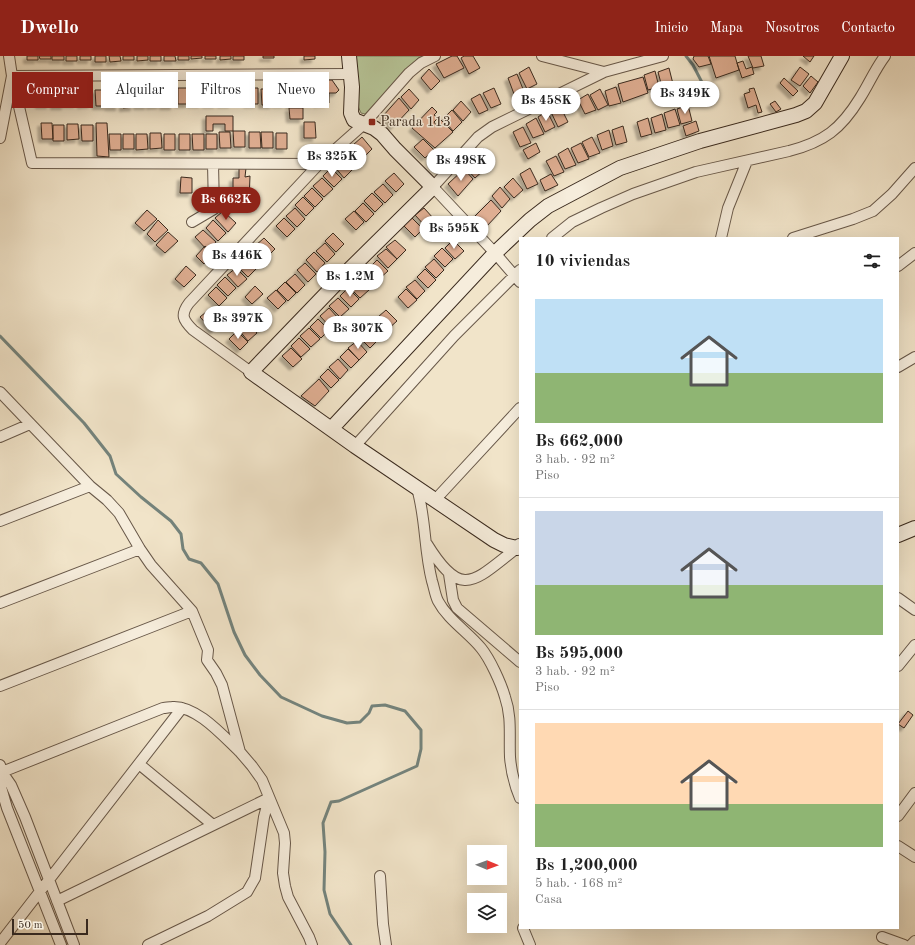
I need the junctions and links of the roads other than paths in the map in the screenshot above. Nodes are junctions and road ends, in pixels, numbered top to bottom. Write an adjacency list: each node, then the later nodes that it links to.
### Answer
1 (9, 56): 10 (street)
2 (349, 56): 9 (street)
3 (435, 56): 13 (street)
4 (542, 56): 8 (street)
5 (663, 56): 8 (street)
6 (842, 56): 24 (street)
7 (885, 56): 15 (street)
8 (604, 72): 19 (street)
9 (350, 74): 11 (street); 13 (street)
10 (12, 76): 14 (street)
11 (93, 76)
12 (19, 108): 16 (street)
13 (364, 124): 17 (street); 19 (street)
14 (0, 138)
15 (747, 161): 21 (street); 22 (street)
16 (213, 164): 17 (street); 20 (street)
17 (319, 164): 30 (street)
18 (915, 168): 23 (street)
19 (434, 187): 24 (street); 30 (street)
20 (192, 222)
21 (553, 237)
22 (721, 237)
23 (796, 237)
24 (495, 253): 27 (street); 34 (street)
25 (915, 253): 26 (street)
26 (899, 265)
27 (518, 276): 36 (street)
28 (915, 357): 29 (street)
29 (899, 366)
30 (251, 372): 34 (street)
31 (0, 392): 33 (street)
32 (519, 409): 39 (street)
33 (30, 424): 35 (street); 37 (street)
34 (331, 428): 36 (street)
35 (0, 436)
36 (355, 446): 38 (street)
37 (90, 486): 40 (street); 45 (street)
38 (417, 488): 39 (street); 43 (street)
39 (435, 500): 44 (street)
40 (0, 521)
41 (915, 528): 42 (street)
42 (899, 535)
43 (426, 543): 46 (street); 60 (street)
44 (519, 546): 46 (street)
45 (140, 549): 48 (street); 50 (street)
46 (449, 574): 52 (street)
47 (899, 599): 49 (street)
48 (0, 602)
49 (915, 610)
50 (192, 611): 54 (street); 56 (street)
51 (915, 645): 53 (street)
52 (519, 661)
53 (899, 665)
54 (0, 686)
55 (182, 708): 56 (street); 57 (street); 58 (street)
56 (240, 752): 61 (street)
57 (139, 764): 65 (street); 69 (street)
58 (1, 771): 62 (street); 69 (street)
59 (915, 793): 63 (street)
60 (519, 794)
61 (269, 798): 65 (street); 78 (street); 79 (street)
62 (7, 808): 64 (street); 70 (street)
63 (899, 815)
64 (0, 817)
65 (213, 825): 71 (street)
66 (899, 847): 67 (street)
67 (915, 857)
68 (380, 876): 80 (street)
69 (49, 880): 70 (street); 71 (street)
70 (40, 891): 75 (street); 76 (street)
71 (57, 901): 77 (street)
72 (522, 929): 81 (street)
73 (882, 937): 82 (street)
74 (915, 941): 83 (street)
75 (0, 943)
76 (61, 945)
77 (74, 945)
78 (148, 945)
79 (312, 945)
80 (386, 945)
81 (530, 945)
82 (904, 945)
83 (912, 945)

